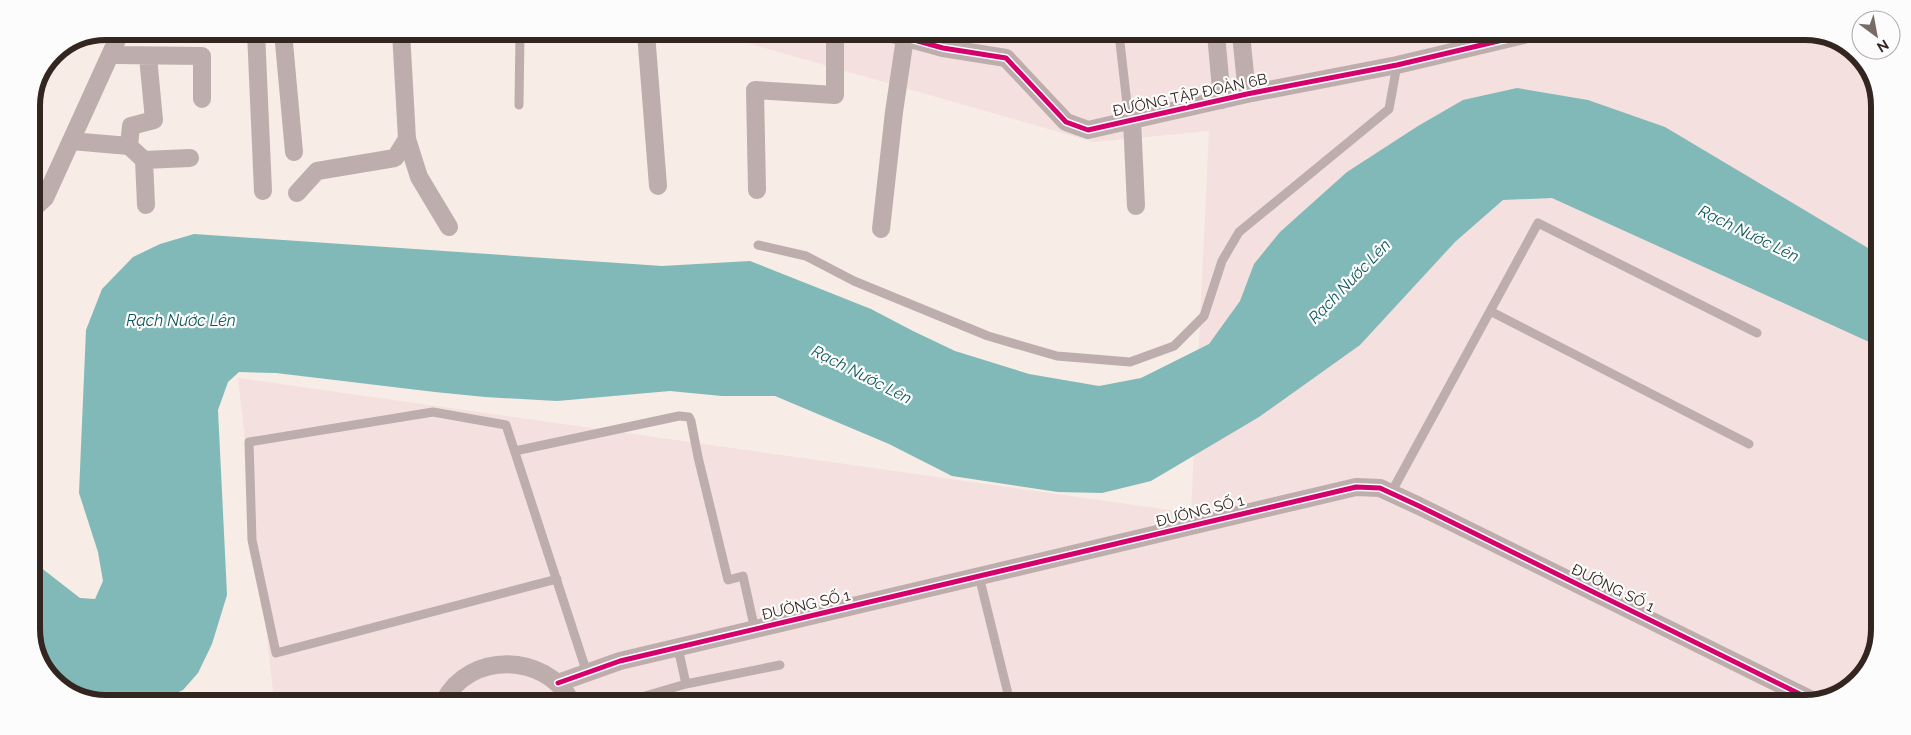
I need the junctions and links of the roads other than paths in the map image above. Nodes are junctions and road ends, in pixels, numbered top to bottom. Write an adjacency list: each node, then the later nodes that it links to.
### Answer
1 (117, 40): 14 (street)
2 (256, 40): 30 (street)
3 (284, 40): 25 (street)
4 (401, 40): 22 (street)
5 (520, 40): 20 (lane)
6 (647, 40): 28 (street)
7 (835, 40): 29 (street)
8 (897, 40): 36 (street)
9 (915, 40): 21 (street, ĐƯỜNG TẬP ĐOÀN 6B)
10 (1120, 40): 21 (lane)
11 (1217, 40): 19 (street)
12 (1242, 40): 17 (street)
13 (1503, 40): 16 (street, ĐƯỜNG TẬP ĐOÀN 6B)
14 (112, 53): 15 (street); 23 (street)
15 (148, 57): 18 (street); 24 (street)
16 (1397, 65): 17 (street, ĐƯỜNG TẬP ĐOÀN 6B); 37 (lane)
17 (1247, 94): 19 (street, ĐƯỜNG TẬP ĐOÀN 6B)
18 (202, 99)
19 (1222, 100): 21 (street, ĐƯỜNG TẬP ĐOÀN 6B)
20 (519, 105)
21 (1131, 120): 34 (street)
22 (407, 139): 31 (street); 35 (street)
23 (71, 141): 24 (street); 32 (street)
24 (129, 146): 27 (street)
25 (294, 152)
26 (190, 158): 27 (street)
27 (144, 160): 33 (street)
28 (658, 186)
29 (757, 190)
30 (263, 191)
31 (297, 193)
32 (40, 203)
33 (146, 205)
34 (1136, 206)
35 (449, 227)
36 (881, 229)
37 (758, 245)
38 (1490, 311): 39 (lane); 40 (lane); 42 (lane)
39 (1757, 333)
40 (1750, 444)
41 (515, 451): 44 (lane); 44 (lane); 45 (lane)
42 (1391, 493): 43 (street, ĐƯỜNG SỐ 1); 55 (street, ĐƯỜNG SỐ 1)
43 (979, 576): 45 (street, ĐƯỜNG SỐ 1); 54 (lane)
44 (557, 578): 48 (lane)
45 (755, 630): 46 (street, ĐƯỜNG SỐ 1)
46 (678, 648): 48 (street, ĐƯỜNG SỐ 1); 50 (lane)
47 (780, 665): 50 (lane)
48 (587, 673): 49 (street, ĐƯỜNG SỐ 1)
49 (558, 683): 51 (street); 52 (street)
50 (686, 684): 53 (lane)
51 (448, 695)
52 (567, 695)
53 (648, 695)
54 (1008, 695)
55 (1802, 695)

